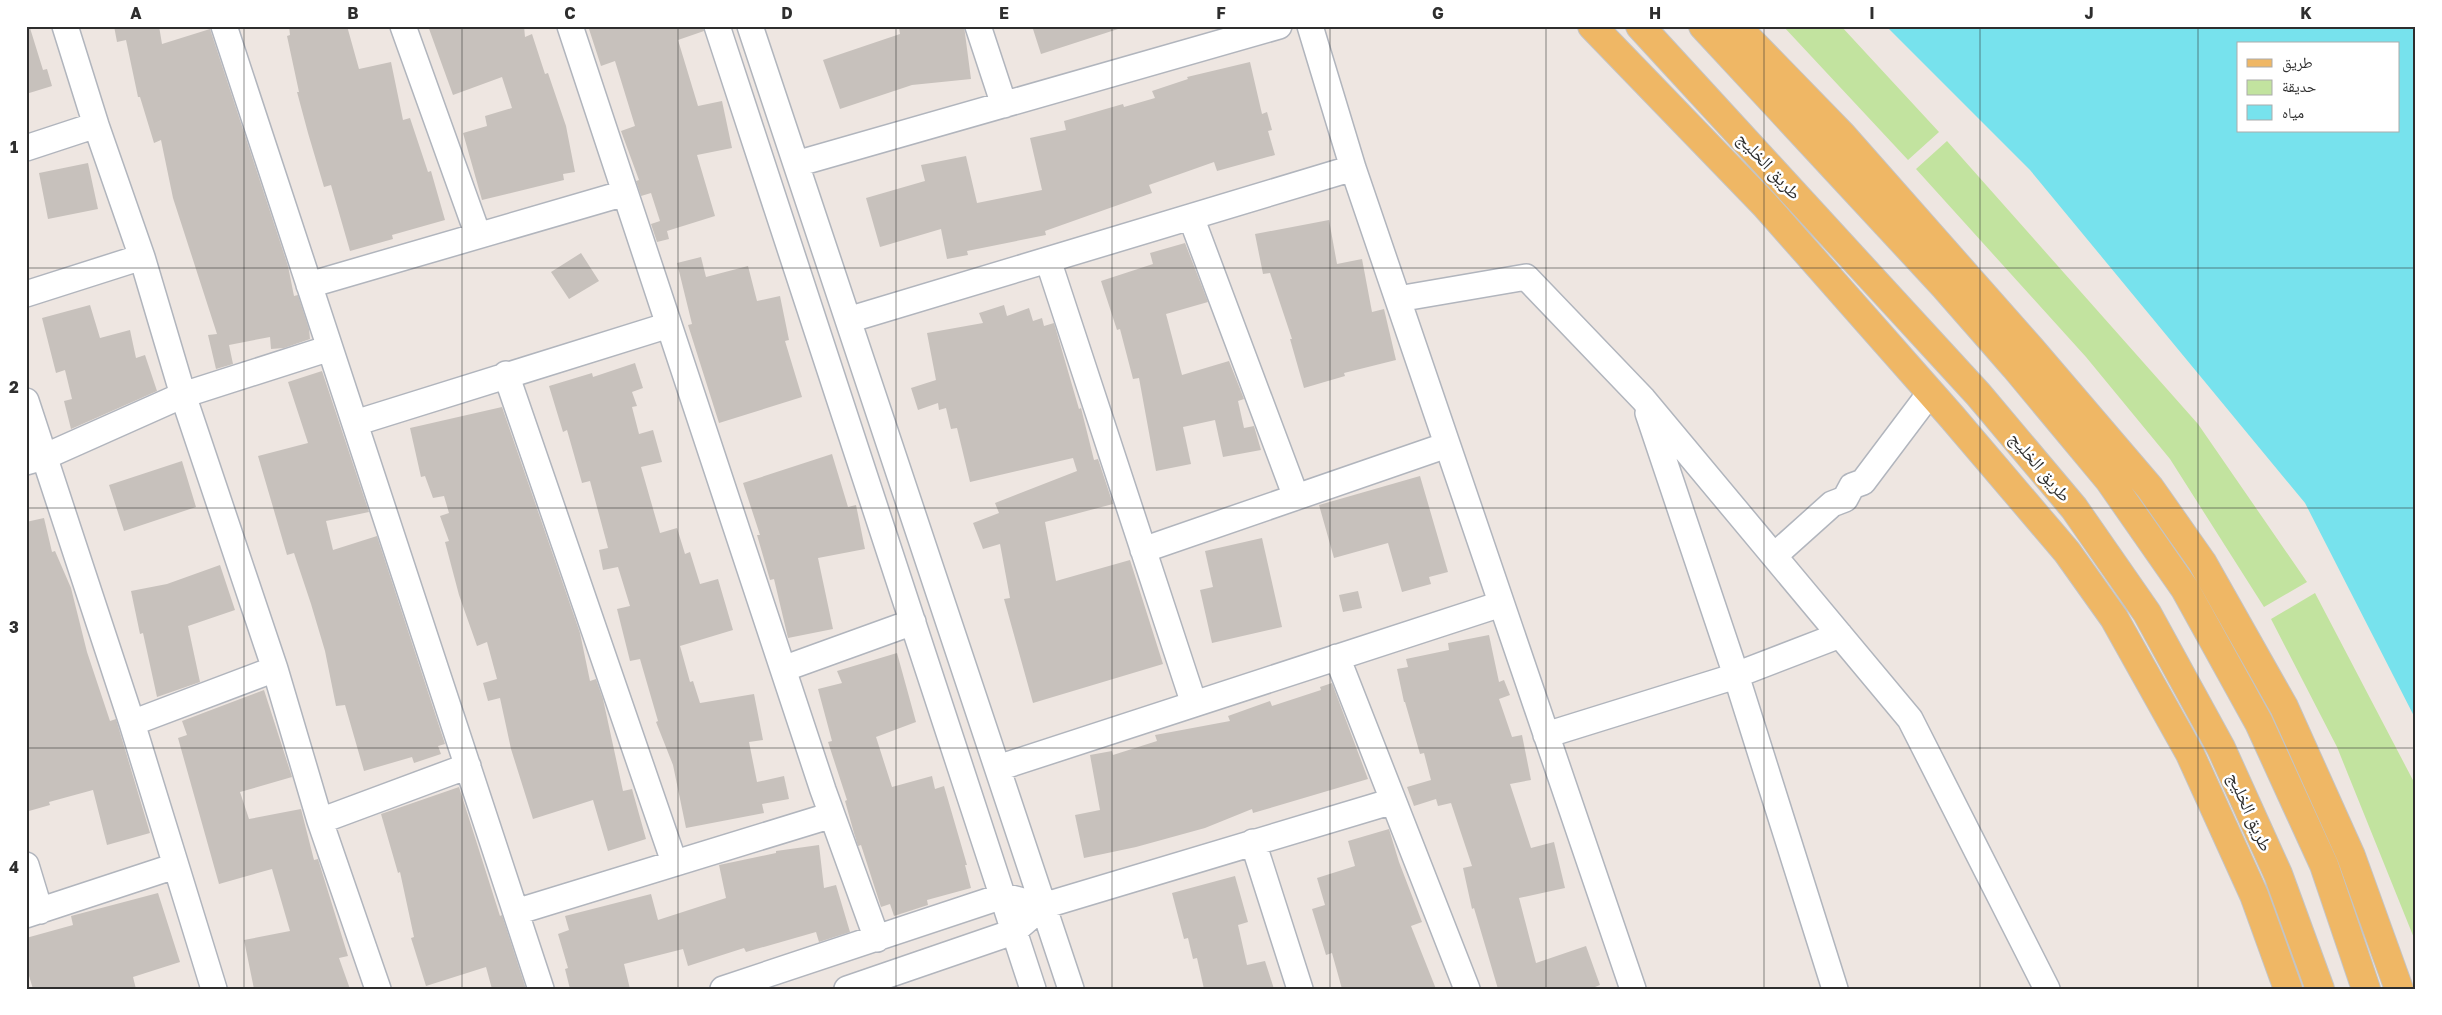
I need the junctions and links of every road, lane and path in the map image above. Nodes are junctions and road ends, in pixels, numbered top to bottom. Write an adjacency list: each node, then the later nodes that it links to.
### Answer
1 (66, 26): 16 (street)
2 (224, 26): 25 (street)
3 (403, 26): 22 (street)
4 (570, 26): 20 (street)
5 (717, 26): 43 (street)
6 (750, 26): 18 (street)
7 (978, 26): 15 (street)
8 (1279, 26): 15 (street)
9 (1310, 26): 19 (street)
10 (1640, 26): 14 (main road, طريق الخليج)
11 (1703, 26): 81 (main road)
12 (1736, 26): 82 (main road)
13 (1596, 31): 14 (main road); 32 (main road)
14 (1685, 75): 80 (main road, طريق الخليج)
15 (1004, 105): 18 (street)
16 (96, 125): 17 (street); 23 (street)
17 (26, 148)
18 (796, 164): 28 (street)
19 (1353, 168): 21 (street); 27 (street)
20 (625, 193): 22 (street); 29 (street)
21 (1190, 217): 24 (street); 39 (street)
22 (478, 235): 25 (street)
23 (142, 257): 26 (street); 33 (street)
24 (1048, 260): 28 (street); 40 (street)
25 (309, 285): 30 (street)
26 (26, 294)
27 (1398, 299): 34 (street); 37 (street)
28 (848, 320): 53 (street)
29 (668, 325): 31 (street); 47 (street)
30 (330, 348): 33 (street); 36 (street)
31 (506, 374): 36 (street); 58 (street)
32 (1930, 393): 41 (street); 79 (main road)
33 (183, 395): 38 (street); 46 (street)
34 (1644, 400): 41 (street); 48 (street)
35 (26, 401): 38 (street)
36 (355, 423): 52 (street)
37 (1447, 444): 39 (street); 42 (street)
38 (35, 459): 50 (street)
39 (1296, 497): 40 (street)
40 (1143, 550): 49 (street)
41 (1774, 556): 44 (street)
42 (1501, 604): 45 (street); 51 (street)
43 (913, 622): 47 (street); 61 (street)
44 (1840, 635): 48 (street); 78 (street)
45 (1337, 657): 49 (street); 54 (street)
46 (274, 669): 50 (street); 56 (street)
47 (783, 669): 55 (street)
48 (1736, 675): 51 (street); 77 (street)
49 (1194, 704): 53 (street)
50 (132, 723): 60 (street)
51 (1546, 735): 76 (street)
52 (468, 766): 56 (street); 63 (street)
53 (998, 768): 62 (street)
54 (1393, 801): 57 (street); 75 (street)
55 (832, 815): 58 (street); 66 (street)
56 (320, 821): 68 (street)
57 (1253, 842): 62 (street); 74 (street)
58 (674, 862): 63 (street)
59 (26, 865): 64 (street)
60 (175, 866): 64 (street); 67 (street)
61 (1003, 896): 62 (street); 65 (street); 66 (street)
62 (1044, 906): 65 (street); 73 (street)
63 (516, 912): 69 (street)
64 (33, 913)
65 (1013, 932): 71 (street); 72 (street)
66 (877, 939): 70 (street)
67 (212, 988)
68 (378, 989)
69 (541, 989)
70 (723, 989)
71 (847, 989)
72 (1033, 989)
73 (1071, 989)
74 (1300, 989)
75 (1467, 989)
76 (1633, 989)
77 (1835, 989)
78 (2047, 989)
79 (2288, 989)
80 (2320, 989)
81 (2366, 989)
82 (2399, 989)

